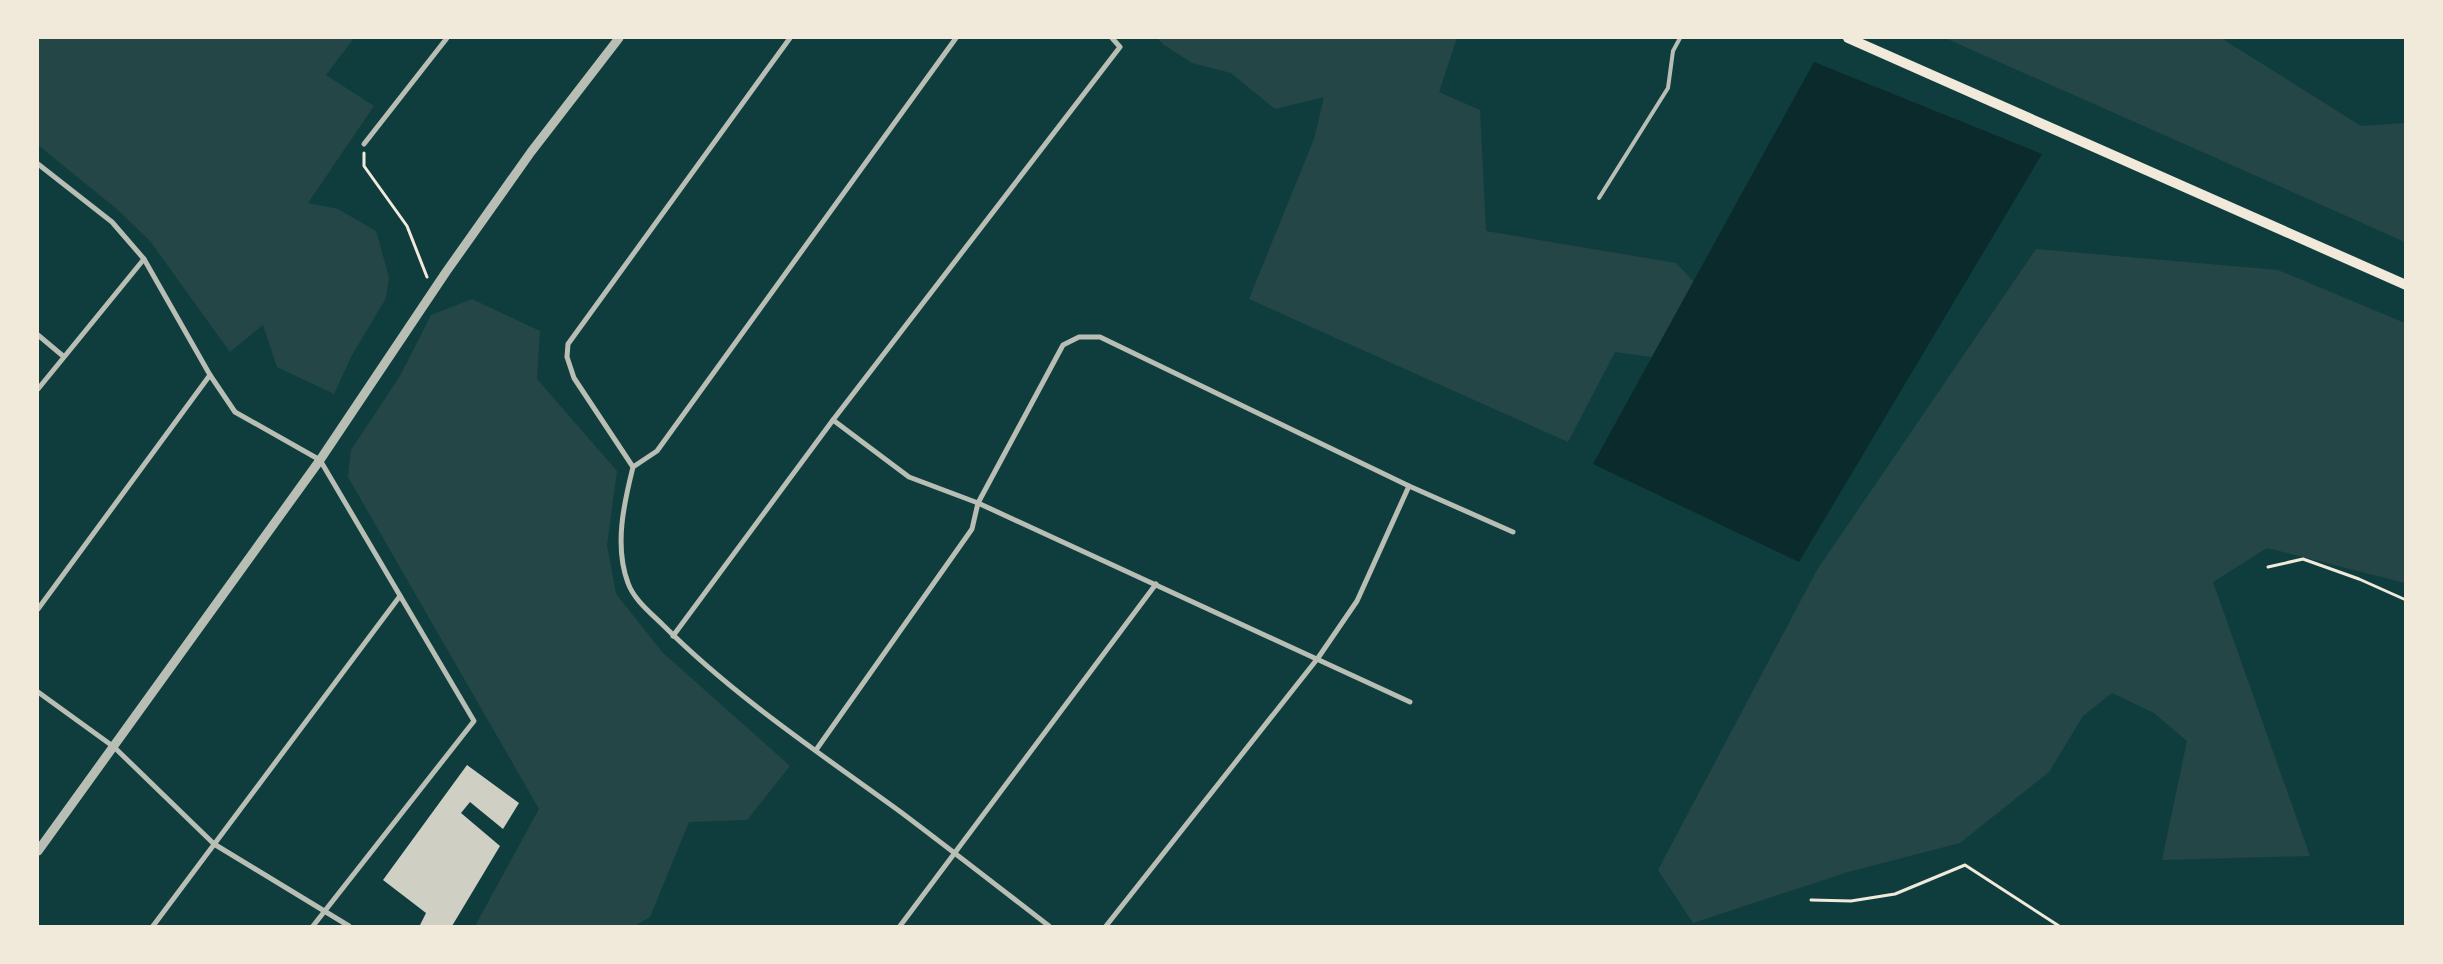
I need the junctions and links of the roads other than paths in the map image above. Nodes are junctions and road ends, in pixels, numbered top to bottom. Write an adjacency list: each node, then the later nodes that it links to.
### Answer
1 (447, 38): 8 (street)
2 (619, 38): 18 (street)
3 (790, 38): 19 (street)
4 (956, 38): 19 (street)
5 (1112, 38): 17 (street)
6 (1680, 38): 10 (lane)
7 (1848, 38): 12 (main road)
8 (364, 144)
9 (38, 164): 11 (street)
10 (1599, 198)
11 (144, 259): 14 (street); 15 (street)
12 (2406, 285)
13 (38, 335): 14 (street)
14 (64, 356): 16 (street)
15 (210, 375): 18 (street); 25 (street)
16 (38, 389)
17 (833, 420): 21 (street); 26 (street)
18 (320, 460): 24 (street); 30 (street)
19 (633, 467): 26 (street)
20 (1410, 486): 21 (street); 22 (street); 27 (street)
21 (978, 503): 23 (street); 31 (street)
22 (1512, 532)
23 (1156, 584): 27 (street); 34 (street)
24 (400, 596): 32 (street); 35 (street)
25 (38, 609)
26 (673, 636): 31 (street)
27 (1318, 658): 29 (street); 41 (street)
28 (38, 692): 30 (street)
29 (1410, 702)
30 (114, 747): 32 (street); 33 (street)
31 (816, 750): 34 (street)
32 (214, 844): 35 (street); 36 (street)
33 (38, 851)
34 (955, 853): 39 (street); 40 (street)
35 (324, 912): 37 (street); 38 (street)
36 (153, 926)
37 (313, 926)
38 (349, 926)
39 (900, 926)
40 (1048, 926)
41 (1106, 926)

